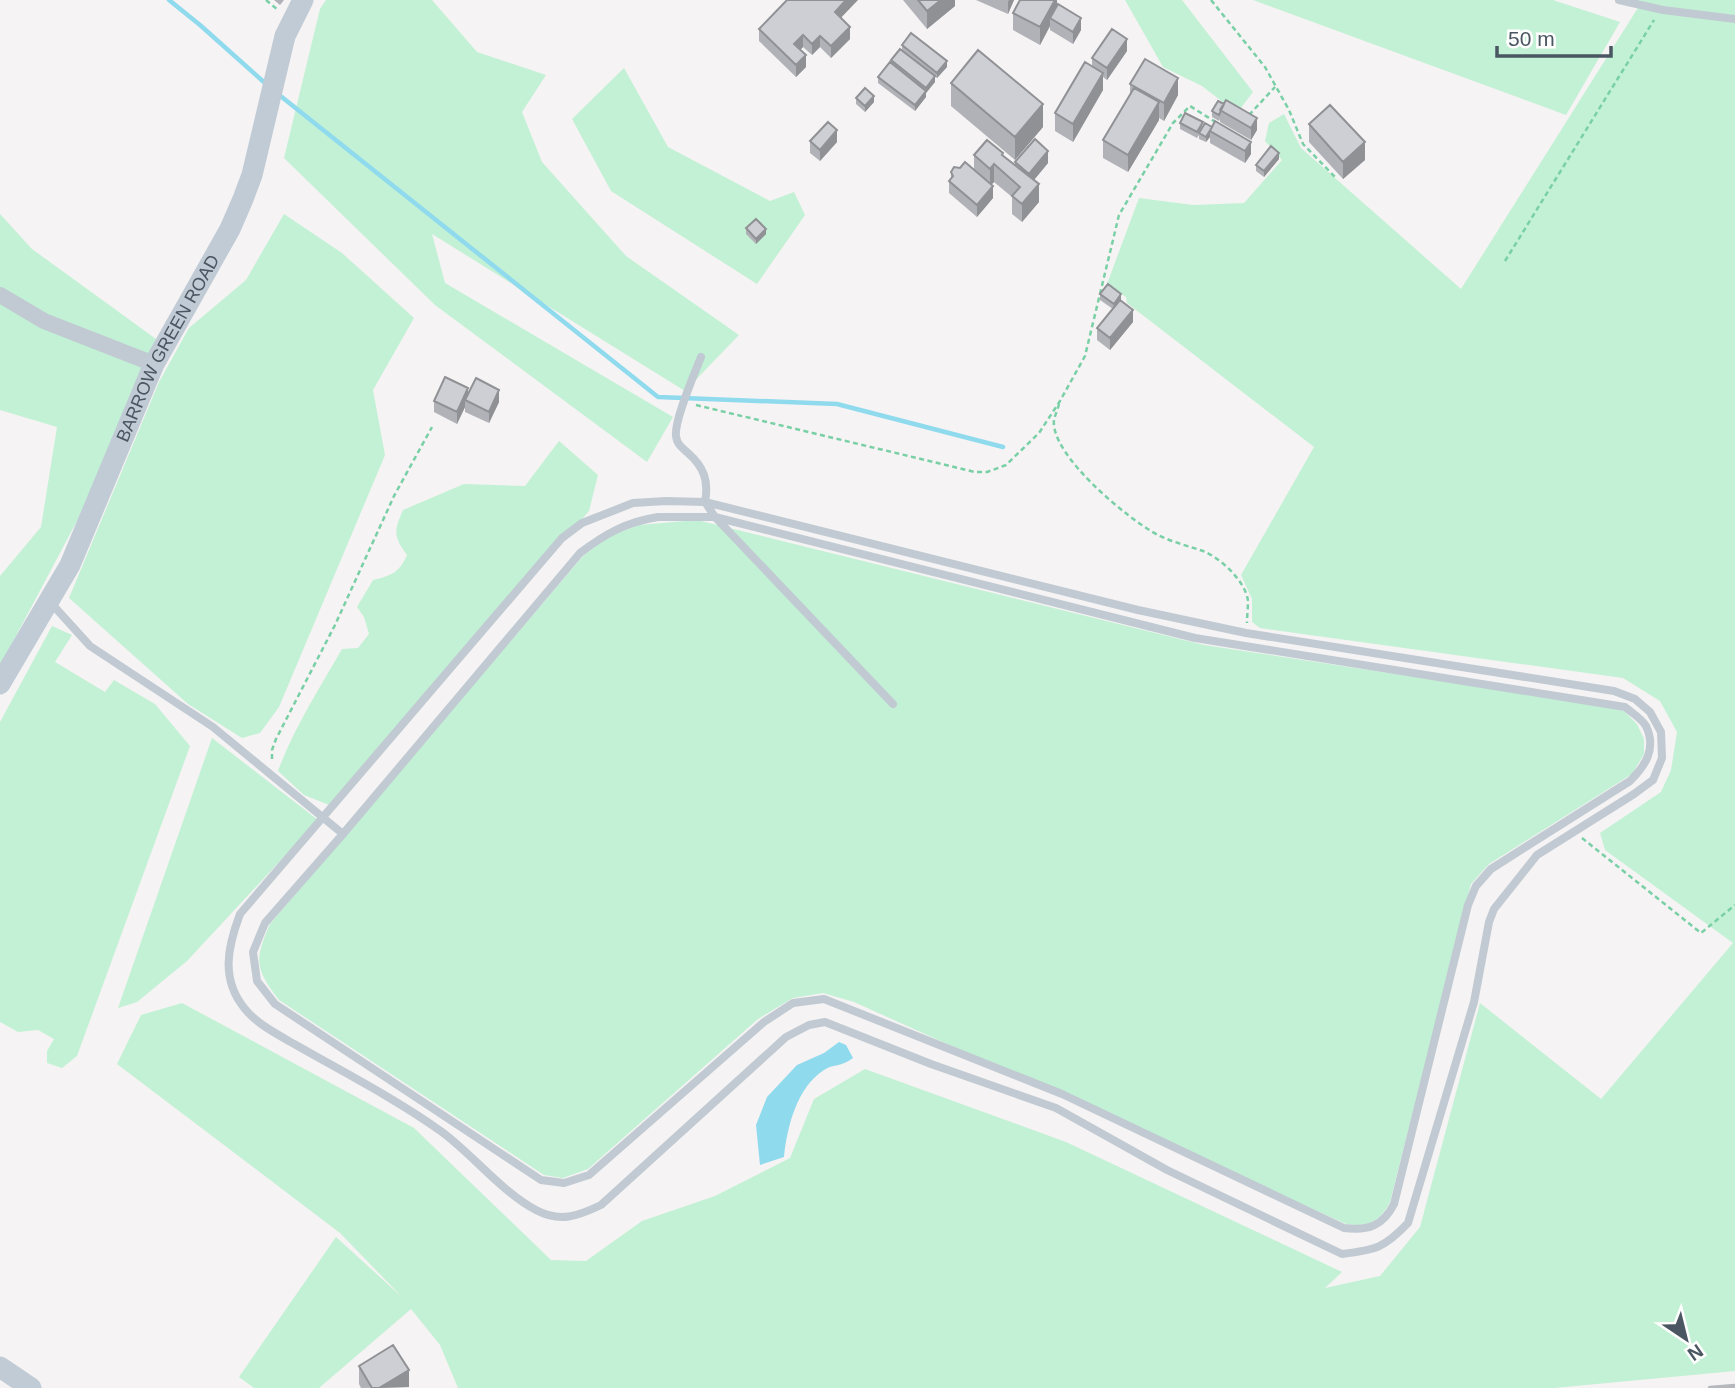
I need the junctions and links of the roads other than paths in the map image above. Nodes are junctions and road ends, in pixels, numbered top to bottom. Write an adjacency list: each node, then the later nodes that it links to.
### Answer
1 (303, 0): 6 (street, BARROW GREEN ROAD)
2 (1619, 0): 3 (lane)
3 (1735, 19)
4 (0, 295): 6 (street)
5 (701, 357): 7 (lane)
6 (154, 364): 9 (street, BARROW GREEN ROAD)
7 (705, 502): 8 (lane); 12 (lane); 12 (lane)
8 (715, 517): 11 (lane); 13 (lane); 13 (lane)
9 (49, 600): 10 (street, BARROW GREEN ROAD); 12 (lane)
10 (0, 684)
11 (893, 704)
12 (323, 817): 13 (lane)
13 (344, 834)
14 (0, 1367): 15 (street)
15 (32, 1388)

